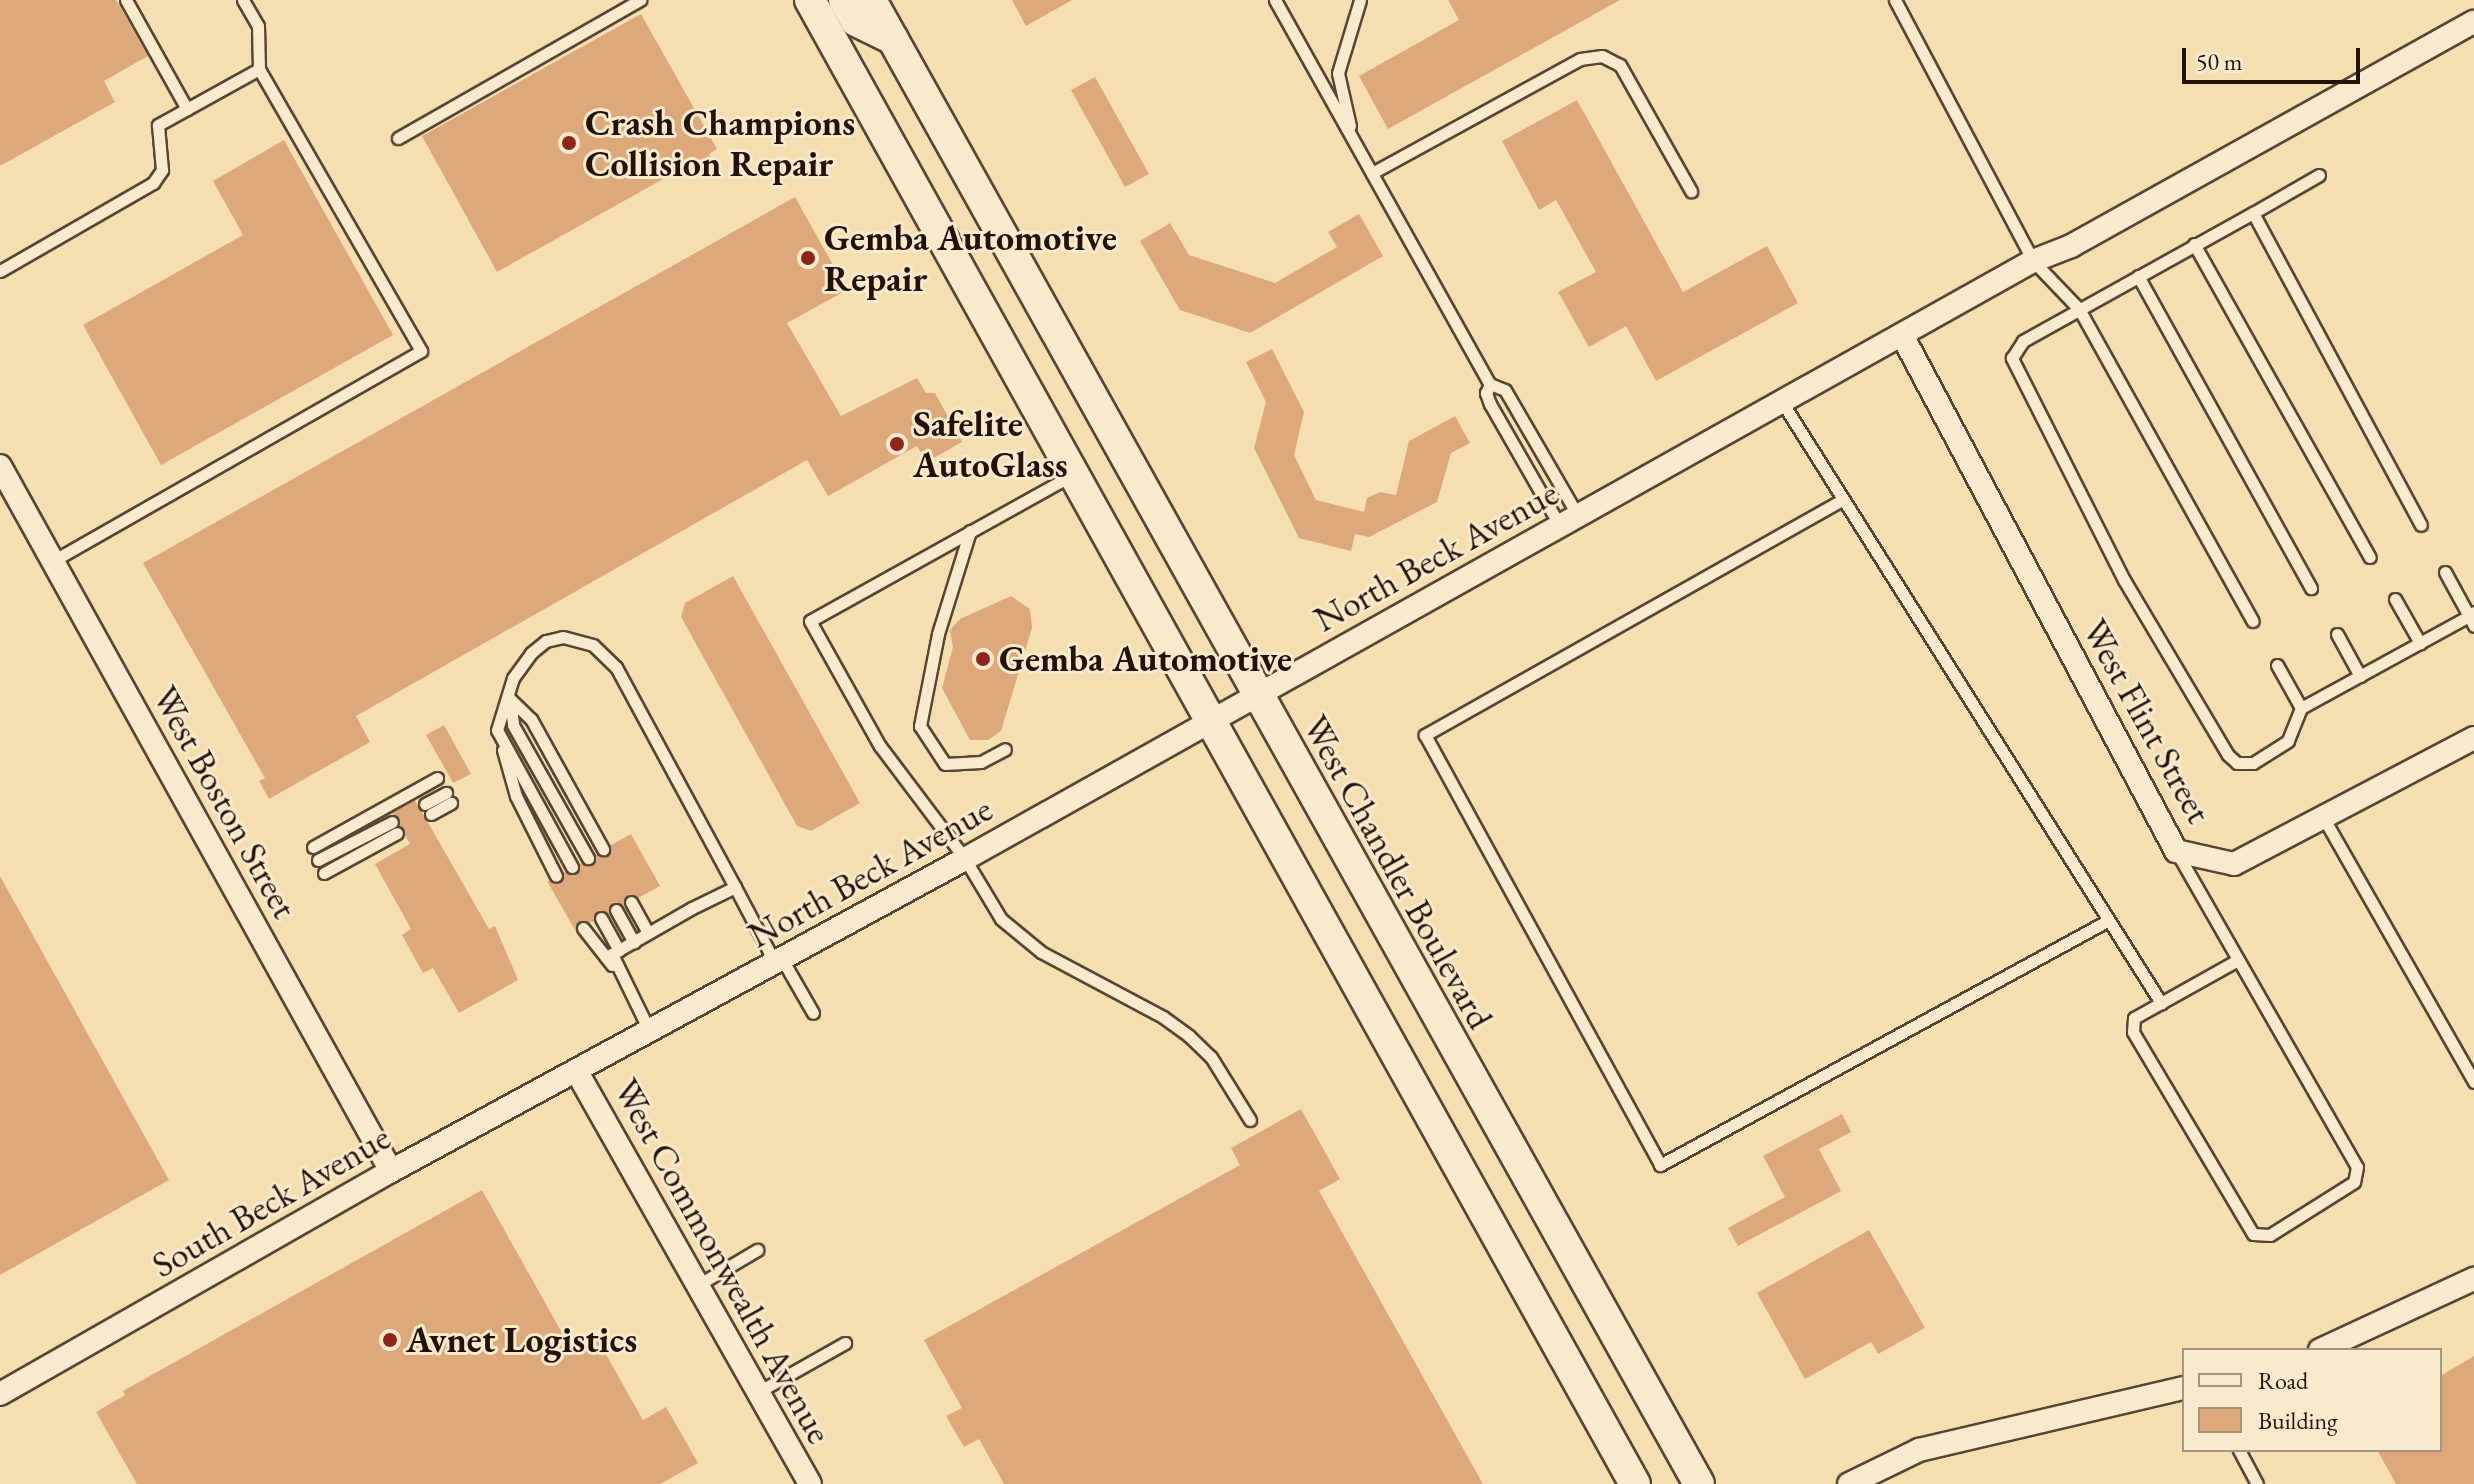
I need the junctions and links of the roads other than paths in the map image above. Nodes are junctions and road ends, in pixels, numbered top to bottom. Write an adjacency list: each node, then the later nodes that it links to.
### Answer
1 (126, 0): 13 (lane)
2 (243, 0): 12 (lane)
3 (640, 0): 14 (lane)
4 (810, 0): 29 (main road)
5 (844, 0): 11 (main road)
6 (871, 0): 11 (main road, West Chandler Boulevard)
7 (1275, 0): 15 (lane)
8 (1360, 0): 15 (lane)
9 (1895, 0): 21 (lane)
10 (2474, 22): 21 (street, North Beck Avenue)
11 (893, 39): 45 (main road, West Chandler Boulevard)
12 (259, 69): 13 (lane); 35 (lane)
13 (187, 109): 22 (lane)
14 (398, 138)
15 (1352, 139): 16 (lane)
16 (1372, 173): 18 (lane); 26 (lane)
17 (2319, 175): 19 (lane)
18 (1691, 191)
19 (2253, 213): 20 (lane); 32 (lane)
20 (2194, 244): 23 (lane); 34 (lane)
21 (2033, 261): 24 (lane); 25 (street, North Beck Avenue)
22 (0, 271)
23 (2138, 276): 24 (lane); 37 (lane)
24 (2079, 309): 40 (lane); 47 (lane)
25 (1902, 335): 27 (street, North Beck Avenue); 58 (street, West Flint Street)
26 (1490, 384): 31 (lane); 31 (lane)
27 (1782, 402): 30 (lane); 31 (street, North Beck Avenue)
28 (0, 466): 35 (street, West Boston Street)
29 (1074, 474): 33 (lane); 48 (main road)
30 (1842, 500): 69 (lane); 69 (lane)
31 (1569, 521): 45 (street, North Beck Avenue)
32 (2421, 525)
33 (970, 531): 51 (lane); 60 (lane)
34 (2370, 557)
35 (53, 561): 83 (street, West Boston Street)
36 (2445, 572): 39 (lane)
37 (2311, 588)
38 (2395, 599): 42 (lane)
39 (2472, 618): 42 (lane)
40 (2253, 621)
41 (2337, 634): 44 (lane)
42 (2420, 643): 44 (lane)
43 (2277, 665): 47 (lane)
44 (2360, 676): 47 (lane)
45 (1256, 696): 48 (street, North Beck Avenue); 95 (main road, West Chandler Boulevard)
46 (509, 698): 49 (lane); 57 (lane); 59 (lane); 65 (lane)
47 (2301, 708)
48 (1211, 721): 60 (street, North Beck Avenue); 94 (main road)
49 (497, 730): 62 (lane); 64 (lane)
50 (2474, 738): 55 (street, West Flint Street)
51 (1005, 749)
52 (437, 778): 56 (lane)
53 (448, 798): 54 (lane)
54 (428, 809)
55 (2323, 817): 58 (street, West Flint Street); 81 (lane)
56 (313, 847)
57 (603, 849)
58 (2176, 851): 75 (lane)
59 (588, 858)
60 (965, 859): 74 (street, North Beck Avenue); 82 (lane)
61 (318, 860): 63 (lane)
62 (572, 867)
63 (324, 873)
64 (556, 876)
65 (735, 887): 71 (lane); 74 (lane)
66 (631, 902): 71 (lane)
67 (616, 910): 72 (lane)
68 (601, 918): 73 (lane)
69 (2109, 920): 77 (lane)
70 (583, 928): 76 (lane)
71 (648, 933): 72 (lane)
72 (634, 942): 73 (lane)
73 (619, 950): 76 (lane)
74 (779, 961): 78 (lane); 79 (street, North Beck Avenue)
75 (2236, 961): 77 (lane); 77 (lane)
76 (619, 974): 79 (lane)
77 (2161, 1003)
78 (813, 1013)
79 (650, 1032): 80 (street, North Beck Avenue)
80 (577, 1072): 83 (street, South Beck Avenue); 86 (street, West Commonwealth Avenue)
81 (2474, 1082)
82 (1250, 1120)
83 (391, 1171): 91 (street, South Beck Avenue)
84 (757, 1250): 86 (lane)
85 (2474, 1279): 88 (street)
86 (698, 1285): 90 (street, West Commonwealth Avenue)
87 (845, 1343): 90 (lane)
88 (2324, 1348)
89 (2182, 1388): 96 (street)
90 (758, 1392): 93 (street, West Commonwealth Avenue)
91 (0, 1394)
92 (2240, 1452): 97 (lane)
93 (810, 1484)
94 (1635, 1484)
95 (1699, 1484)
96 (1849, 1484)
97 (2257, 1484)

